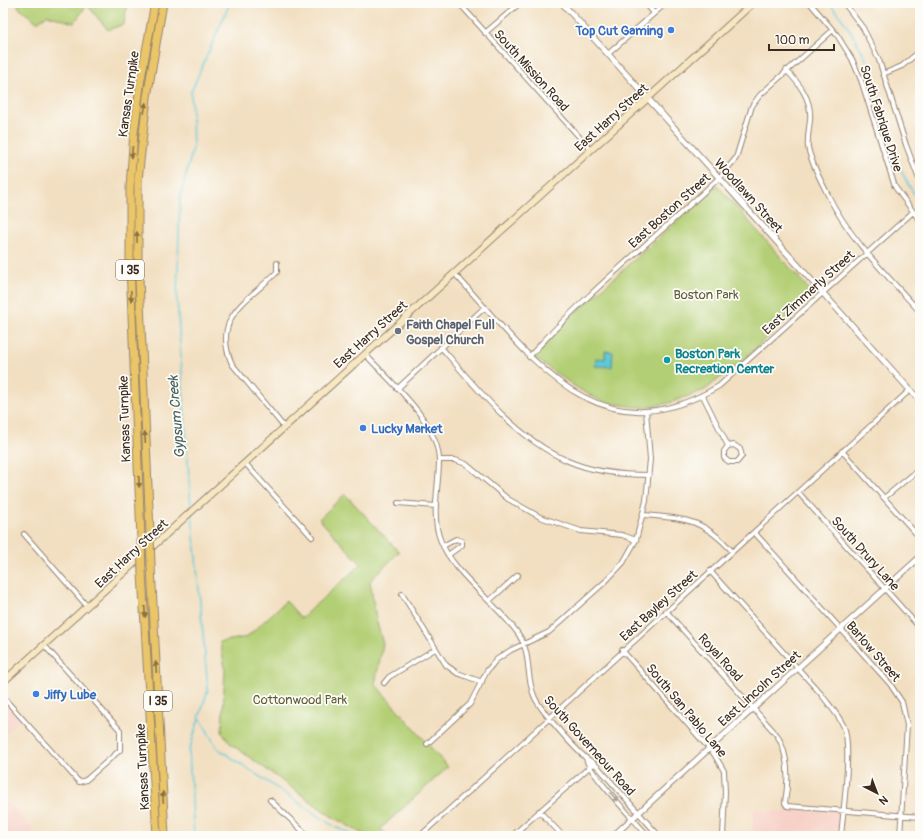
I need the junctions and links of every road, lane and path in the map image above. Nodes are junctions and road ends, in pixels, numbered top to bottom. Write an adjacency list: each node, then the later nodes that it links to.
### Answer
1 (155, 3): 91 (highway, Kansas Turnpike / I 35, one-way to 91, bridge)
2 (163, 3): 92 (highway, Kansas Turnpike / I 35, one-way to 2, bridge)
3 (459, 3): 13 (street, South Mission Road)
4 (520, 3): 13 (street)
5 (562, 3): 15 (street, Woodlawn Street)
6 (645, 3): 11 (street)
7 (666, 3): 11 (street)
8 (753, 3): 18 (main road, East Harry Street)
9 (810, 3): 12 (street, South Fabrique Drive)
10 (844, 3): 17 (street, South Fabrique Drive)
11 (654, 13): 15 (street)
12 (832, 30): 16 (street, East Boston Street); 22 (street, South Fabrique Drive)
13 (485, 33): 19 (street, South Mission Road)
14 (920, 51): 17 (street)
15 (608, 54): 18 (street, Woodlawn Street)
16 (786, 70): 20 (street, East Boston Street); 24 (street)
17 (883, 74): 21 (street, South Fabrique Drive)
18 (647, 98): 19 (main road, East Harry Street); 20 (street, Woodlawn Street)
19 (591, 150): 26 (main road, East Harry Street)
20 (719, 178): 27 (street, Woodlawn Street); 32 (street, East Boston Street)
21 (920, 182)
22 (913, 212): 23 (street, South Fabrique Drive); 24 (street, East Zimmerly Street)
23 (920, 221)
24 (867, 253): 27 (street, East Zimmerly Street); 29 (street)
25 (277, 263): 38 (street)
26 (454, 273): 28 (street); 31 (main road, East Harry Street)
27 (823, 293): 34 (street, Woodlawn Street); 35 (street, East Zimmerly Street)
28 (485, 307): 30 (street); 32 (street)
29 (920, 312)
30 (441, 347): 33 (street); 44 (street)
31 (365, 354): 33 (street, South Governeour Road); 38 (main road, East Harry Street)
32 (529, 357): 37 (street)
33 (397, 390): 41 (street, South Governeour Road)
34 (910, 390): 36 (street, Woodlawn Street); 40 (street, East Bayley Street)
35 (703, 396): 37 (street, East Zimmerly Street); 39 (street)
36 (920, 400)
37 (646, 411): 44 (street)
38 (284, 427): 42 (main road, East Harry Street)
39 (728, 446): 39 (street)
40 (842, 451): 45 (street, East Bayley Street); 46 (street)
41 (439, 460): 48 (street, South Governeour Road); 54 (street)
42 (245, 463): 52 (street); 64 (main road, East Harry Street)
43 (916, 471): 46 (street)
44 (649, 475): 49 (street)
45 (798, 492): 50 (street, East Bayley Street); 61 (street, South Drury Lane)
46 (884, 498): 53 (street)
47 (398, 504): 48 (street)
48 (436, 506): 55 (street, South Governeour Road)
49 (643, 514): 54 (street); 56 (street)
50 (754, 532): 56 (street, East Bayley Street); 67 (street, Barlow Street)
51 (24, 534): 64 (street)
52 (312, 537)
53 (920, 538)
54 (636, 540): 68 (street)
55 (443, 546): 57 (street, South Governeour Road); 57 (street)
56 (732, 551): 59 (street, East Bayley Street)
57 (448, 555): 63 (street, South Governeour Road)
58 (920, 557): 61 (street, East Lincoln Street)
59 (710, 571): 65 (street, East Bayley Street); 72 (street)
60 (518, 575): 63 (street)
61 (885, 589): 66 (street, South Drury Lane); 67 (street, East Lincoln Street)
62 (402, 594): 70 (street)
63 (489, 601): 68 (street, South Governeour Road)
64 (88, 607): 69 (main road, East Harry Street)
65 (666, 611): 71 (street, East Bayley Street); 77 (street, Royal Road)
66 (920, 628)
67 (841, 629): 72 (street, East Lincoln Street); 88 (street, Barlow Street)
68 (524, 644): 74 (street); 78 (street, South Governeour Road)
69 (44, 645): 73 (main road, East Harry Street); 76 (street)
70 (435, 649): 74 (street); 75 (street)
71 (622, 650): 78 (street, East Bayley Street); 80 (street, South San Pablo Lane)
72 (798, 668): 77 (street, East Lincoln Street); 85 (street)
73 (3, 682)
74 (482, 682): 79 (street)
75 (384, 683)
76 (3, 697)
77 (753, 709): 80 (street, East Lincoln Street); 85 (street, Royal Road)
78 (548, 717): 81 (street, South Governeour Road); 94 (street, East Bayley Street)
79 (427, 744)
80 (709, 748): 87 (street, East Lincoln Street); 100 (street, South San Pablo Lane)
81 (586, 758): 82 (street, South Governeour Road); 83 (street)
82 (594, 763): 83 (street); 87 (street, South Governeour Road)
83 (589, 767): 86 (street); 90 (street, South Governeour Road, one-way to 90)
84 (270, 800): 93 (street)
85 (843, 810): 88 (street); 101 (street)
86 (539, 811): 95 (street); 96 (street)
87 (638, 813): 90 (street, East Lincoln Street); 99 (street, South Governeour Road)
88 (902, 815): 89 (street); 102 (street, Barlow Street)
89 (920, 817)
90 (633, 818): 97 (street, East Lincoln Street); 98 (street, South Governeour Road)
91 (157, 836)
92 (165, 836)
93 (308, 836)
94 (420, 836)
95 (512, 836)
96 (563, 836)
97 (613, 836)
98 (648, 836)
99 (660, 836)
100 (723, 836)
101 (841, 836)
102 (900, 836)

